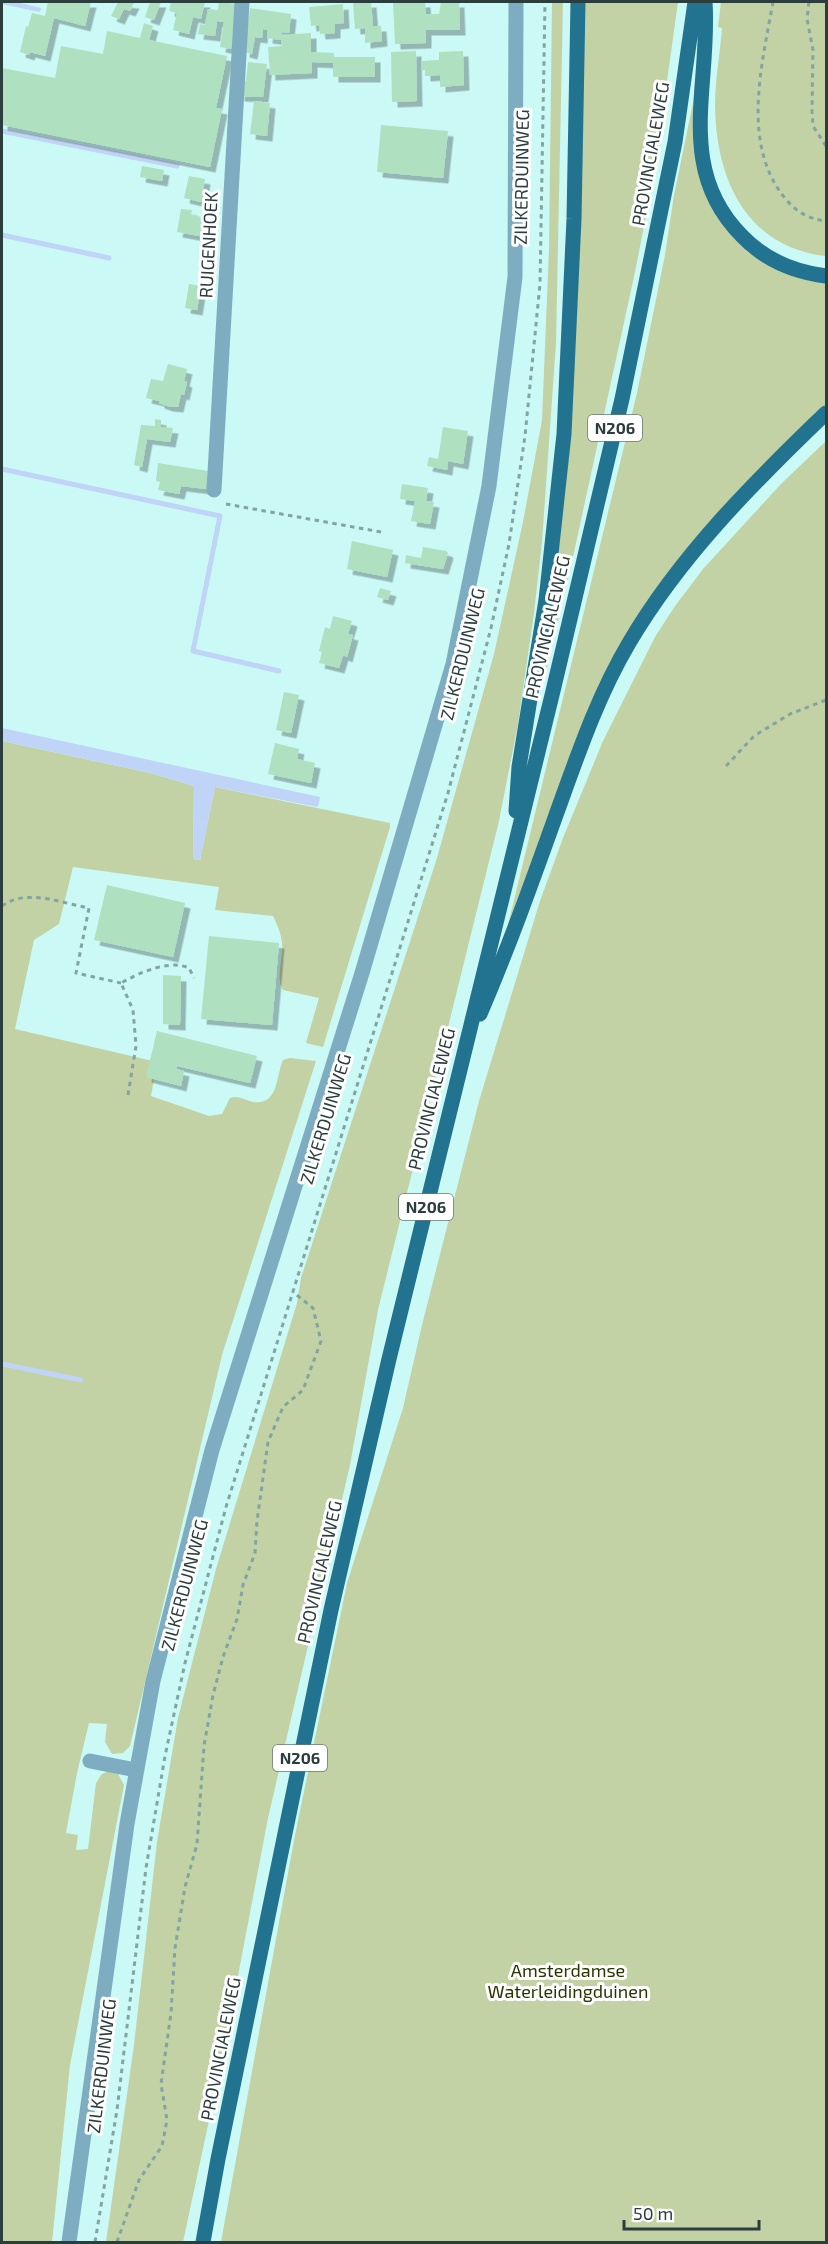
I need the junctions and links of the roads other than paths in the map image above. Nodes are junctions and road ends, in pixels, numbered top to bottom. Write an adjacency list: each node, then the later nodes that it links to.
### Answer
1 (242, 2): 8 (street, RUIGENHOEK)
2 (516, 2): 12 (street, ZILKERDUINWEG)
3 (578, 2): 9 (main road, N206)
4 (695, 2): 9 (main road, PROVINCIALEWEG / N206)
5 (705, 2): 6 (main road)
6 (826, 276)
7 (826, 413): 10 (main road, N206)
8 (214, 490)
9 (513, 850): 10 (main road, PROVINCIALEWEG / N206)
10 (463, 1056): 14 (main road, PROVINCIALEWEG / N206)
11 (90, 1761): 12 (street)
12 (136, 1770): 13 (street, ZILKERDUINWEG)
13 (69, 2242)
14 (203, 2242)

